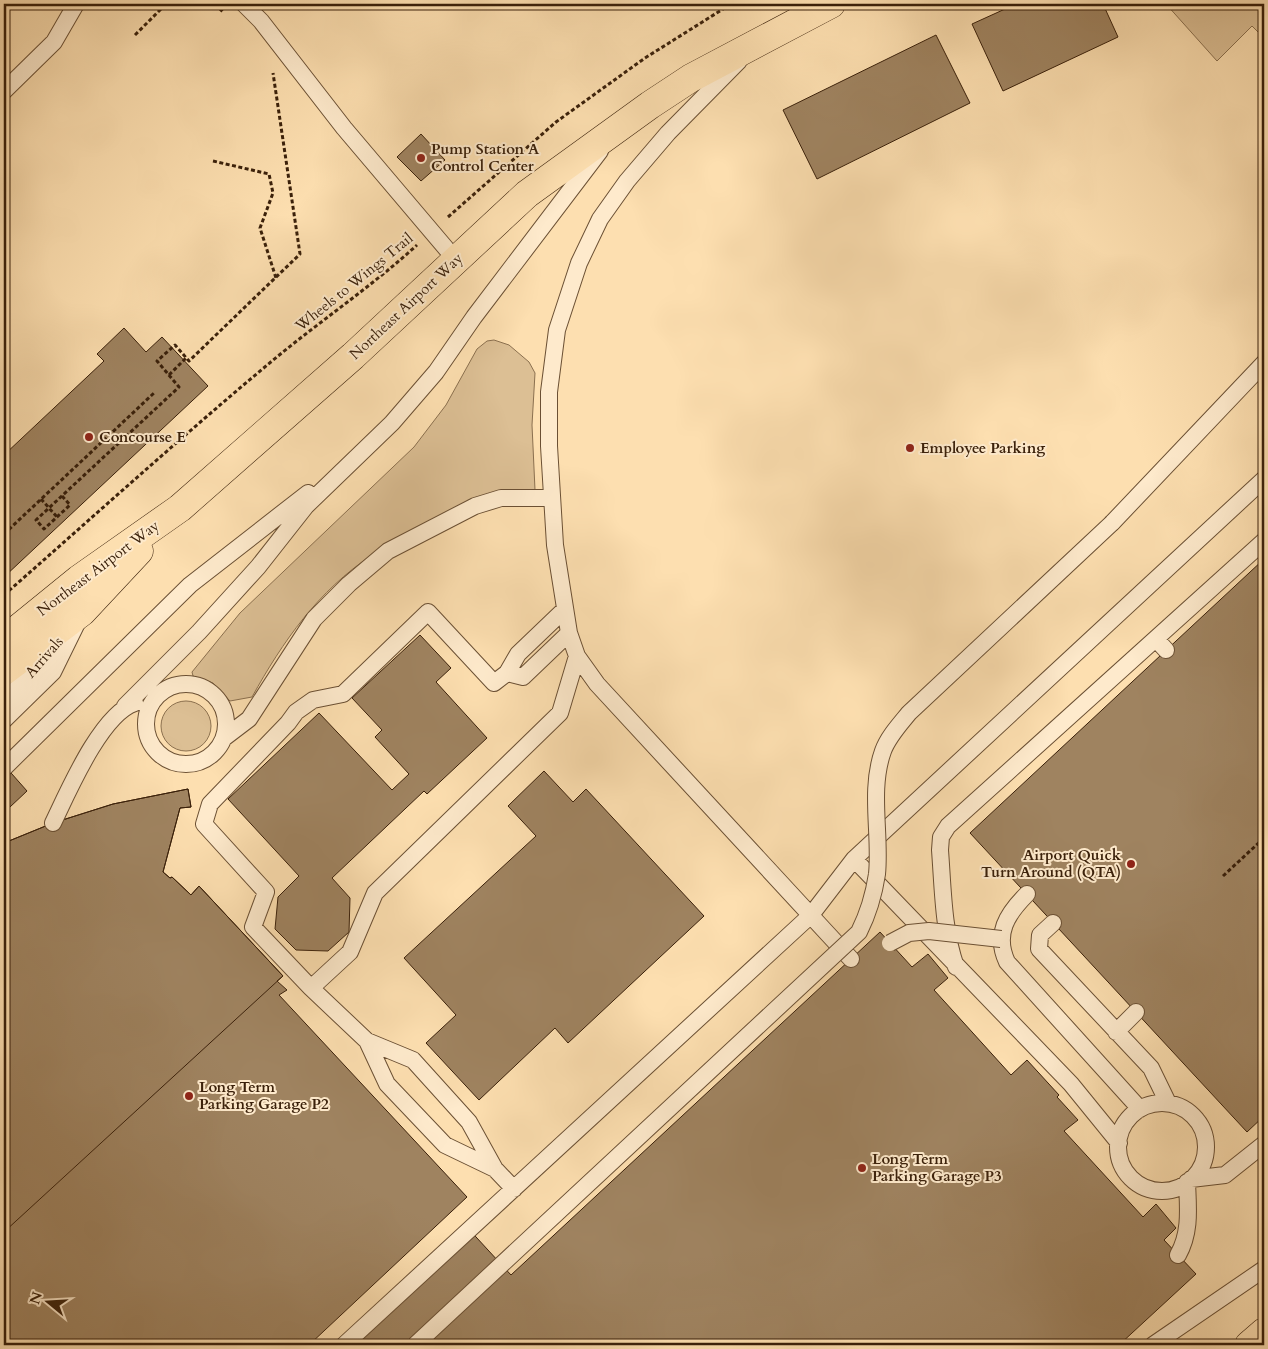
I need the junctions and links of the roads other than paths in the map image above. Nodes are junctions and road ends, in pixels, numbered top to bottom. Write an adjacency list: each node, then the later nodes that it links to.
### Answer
1 (76, 4): 5 (lane)
2 (244, 4): 7 (lane)
3 (830, 4): 4 (main road, Northeast Airport Way)
4 (760, 41): 6 (main road, Northeast Airport Way); 11 (lane)
5 (4, 92)
6 (616, 132): 7 (main road, Northeast Airport Way); 9 (lane)
7 (456, 259): 12 (main road, Northeast Airport Way)
8 (1264, 363): 52 (lane, bridge)
9 (363, 451): 16 (lane); 27 (lane)
10 (1264, 479): 29 (lane)
11 (551, 498): 14 (lane); 26 (lane)
12 (180, 508): 15 (main road, Arrivals); 18 (main road, Northeast Airport Way)
13 (1264, 540): 36 (lane)
14 (564, 610): 17 (lane); 21 (lane)
15 (82, 612): 20 (main road, Arrivals); 23 (lane, Arrivals); 25 (lane)
16 (199, 632): 22 (lane); 24 (lane)
17 (569, 634): 19 (lane); 21 (lane)
18 (4, 640)
19 (577, 656): 31 (lane); 37 (lane)
20 (4, 671)
21 (506, 673): 37 (lane)
22 (159, 694): 24 (lane); 26 (lane); 26 (lane)
23 (4, 700)
24 (125, 706): 28 (lane)
25 (4, 720)
26 (224, 738)
27 (5, 767)
28 (53, 823)
29 (854, 859): 31 (lane); 36 (lane)
30 (1027, 894): 33 (lane)
31 (811, 915): 35 (lane); 47 (lane)
32 (1053, 923): 39 (lane)
33 (1002, 939): 34 (lane, bridge); 42 (lane)
34 (890, 943)
35 (851, 959)
36 (956, 967): 43 (lane)
37 (311, 988): 40 (lane)
38 (1136, 1012): 39 (lane)
39 (1116, 1032): 41 (lane)
40 (368, 1041): 45 (lane); 45 (lane)
41 (1168, 1103): 42 (lane); 46 (lane)
42 (1140, 1109): 43 (lane)
43 (1118, 1143): 46 (lane)
44 (1264, 1144): 46 (lane)
45 (495, 1169): 47 (lane)
46 (1189, 1181): 48 (lane)
47 (514, 1189): 51 (lane)
48 (1178, 1255)
49 (1264, 1269): 53 (lane)
50 (1264, 1332): 54 (main road)
51 (344, 1345)
52 (415, 1345)
53 (1153, 1345)
54 (1249, 1345)

